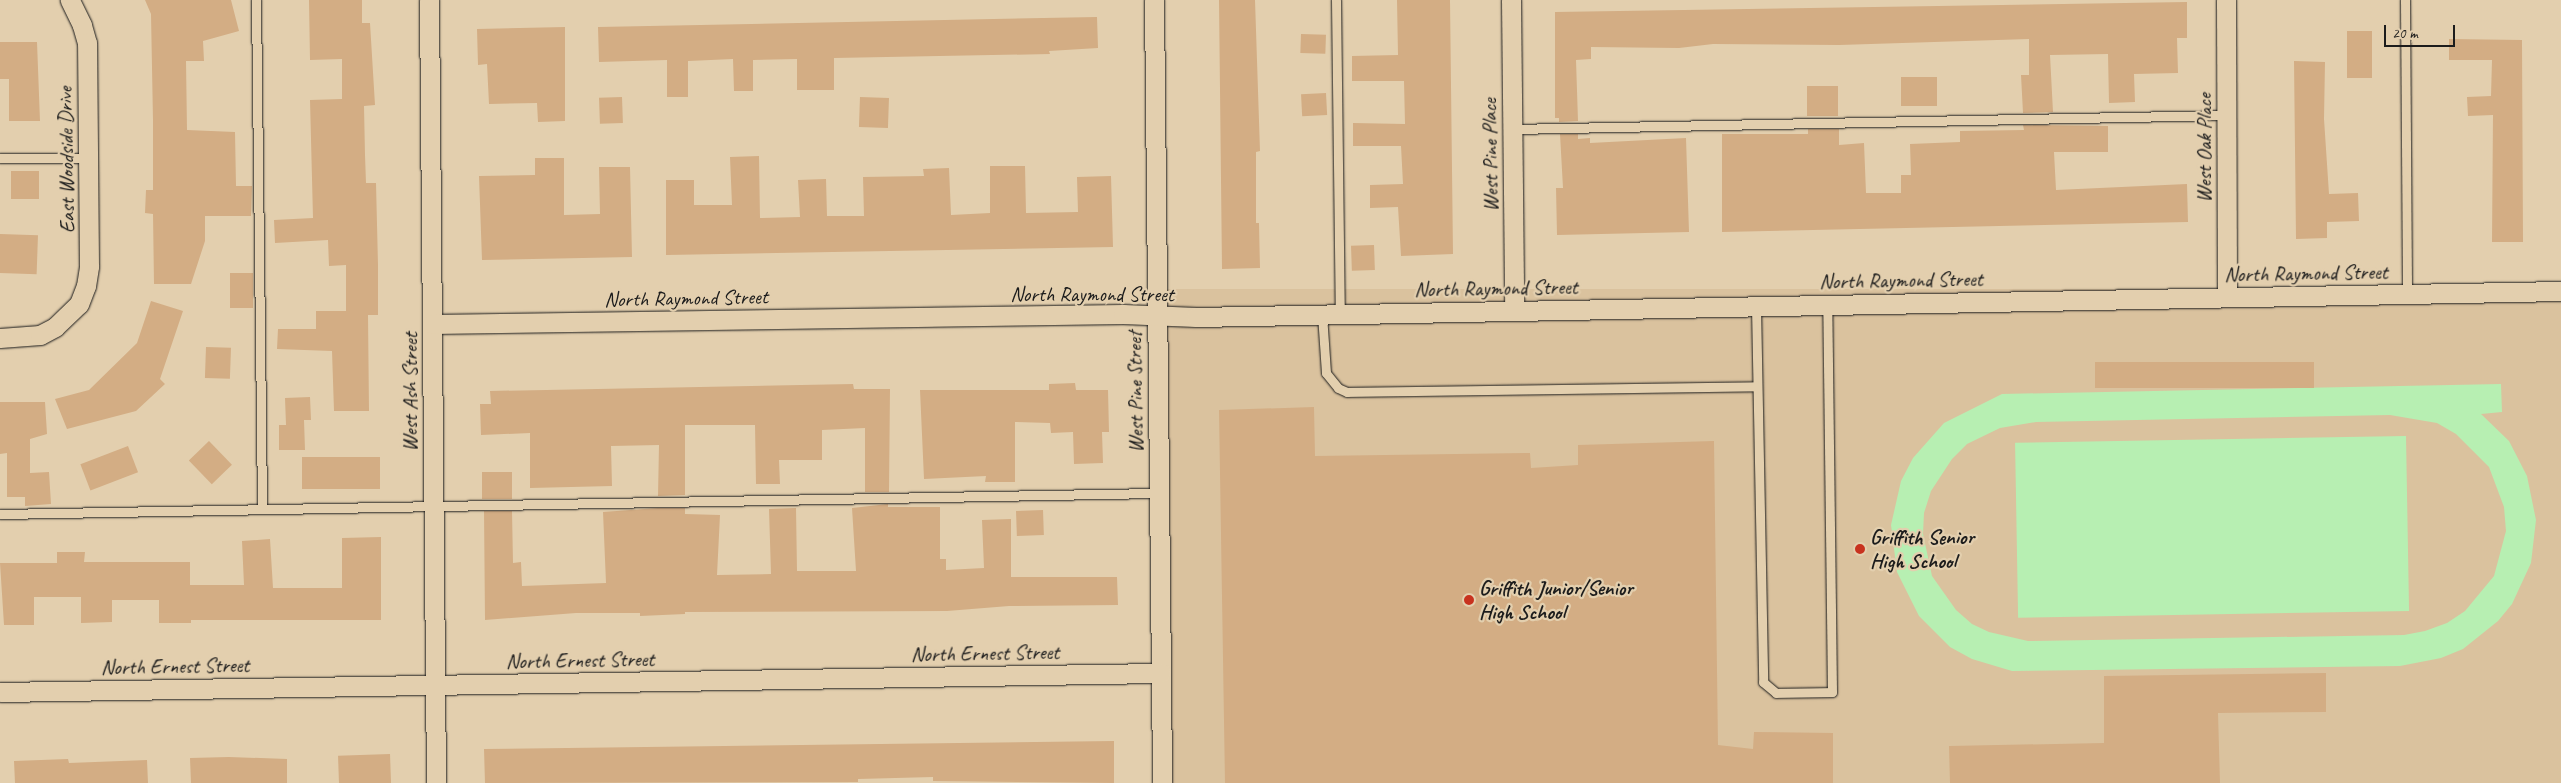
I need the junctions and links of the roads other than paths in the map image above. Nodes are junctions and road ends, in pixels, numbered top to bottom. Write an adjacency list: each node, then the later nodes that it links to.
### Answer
1 (70, 0): 12 (street, East Woodside Drive)
2 (256, 0): 26 (lane)
3 (429, 0): 21 (street, West Ash Street)
4 (1154, 0): 20 (street, West Pine Street)
5 (1336, 0): 19 (lane)
6 (1511, 0): 10 (street, West Pine Place)
7 (2226, 0): 9 (street, West Oak Place)
8 (2405, 0): 14 (lane)
9 (2227, 115): 10 (lane); 15 (street, West Oak Place)
10 (1512, 130): 18 (street, West Pine Place)
11 (0, 158): 12 (lane)
12 (88, 158): 22 (street, East Woodside Drive)
13 (2561, 291): 14 (street, North Raymond Street)
14 (2407, 294): 15 (street, North Raymond Street)
15 (2227, 297): 16 (street, North Raymond Street)
16 (1828, 304): 17 (street, North Raymond Street); 23 (lane)
17 (1756, 306): 18 (street, North Raymond Street); 23 (lane)
18 (1514, 310): 19 (street, North Raymond Street)
19 (1331, 314): 20 (street, North Raymond Street); 23 (lane)
20 (1156, 316): 21 (street, North Raymond Street); 24 (street, West Pine Street)
21 (432, 324): 25 (street, West Ash Street)
22 (0, 338)
23 (1757, 386)
24 (1158, 493): 25 (lane); 28 (street, West Pine Street)
25 (433, 505): 26 (lane); 29 (street, West Ash Street)
26 (262, 508): 27 (lane)
27 (0, 514)
28 (1161, 673): 29 (street, North Ernest Street); 32 (street, West Pine Street)
29 (435, 684): 30 (street, North Ernest Street); 31 (street, West Ash Street)
30 (0, 692)
31 (436, 783)
32 (1162, 783)

